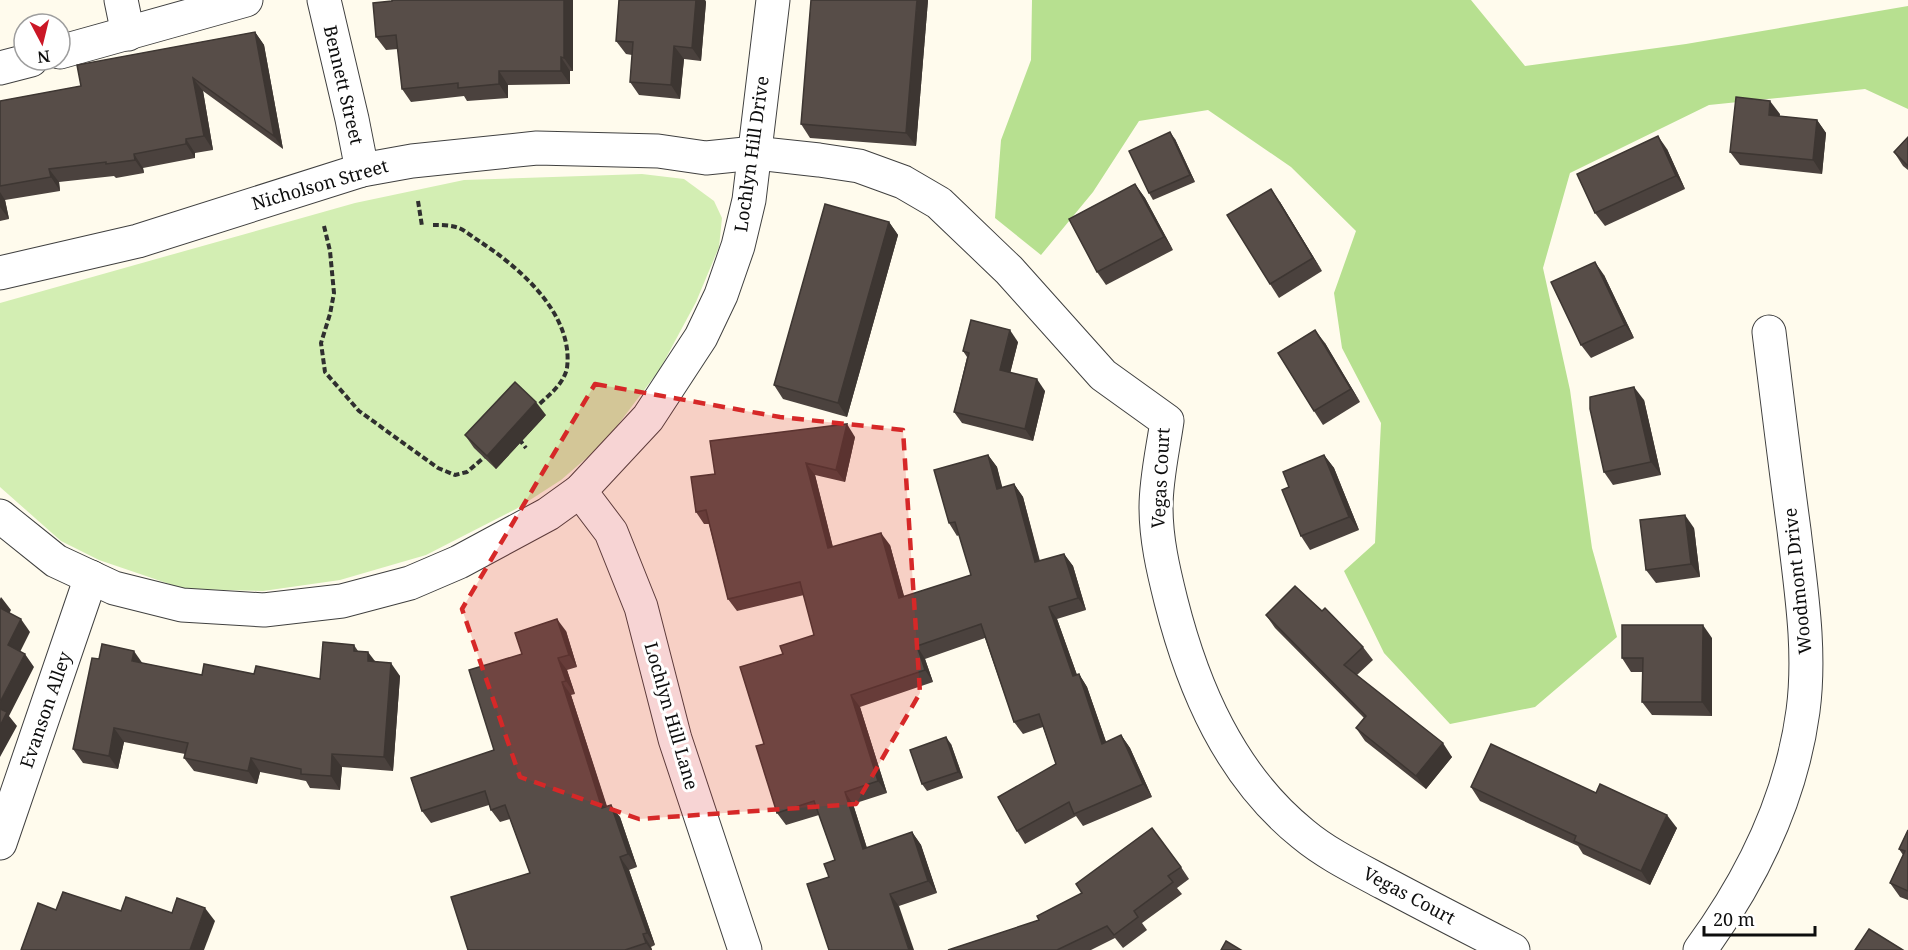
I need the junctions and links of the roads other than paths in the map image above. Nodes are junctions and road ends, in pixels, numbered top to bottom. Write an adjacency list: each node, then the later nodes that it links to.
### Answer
1 (122, 0): 5 (street)
2 (246, 0): 5 (street)
3 (324, 0): 8 (street, Bennett Street)
4 (773, 0): 7 (street, Lochlyn Hill Drive)
5 (128, 34): 6 (street)
6 (72, 49)
7 (755, 153): 8 (street, Nicholson Street); 11 (street, Lochlyn Hill Drive); 16 (street, Vegas Court)
8 (362, 170): 9 (street, Nicholson Street)
9 (0, 273)
10 (1769, 332): 17 (street, Woodmont Drive)
11 (580, 491): 13 (street, Lochlyn Hill Drive); 15 (street, Lochlyn Hill Lane)
12 (0, 516): 13 (street, Lochlyn Hill Drive)
13 (92, 577): 14 (street, Evanson Alley)
14 (1, 838)
15 (745, 950)
16 (1513, 950)
17 (1700, 950)

